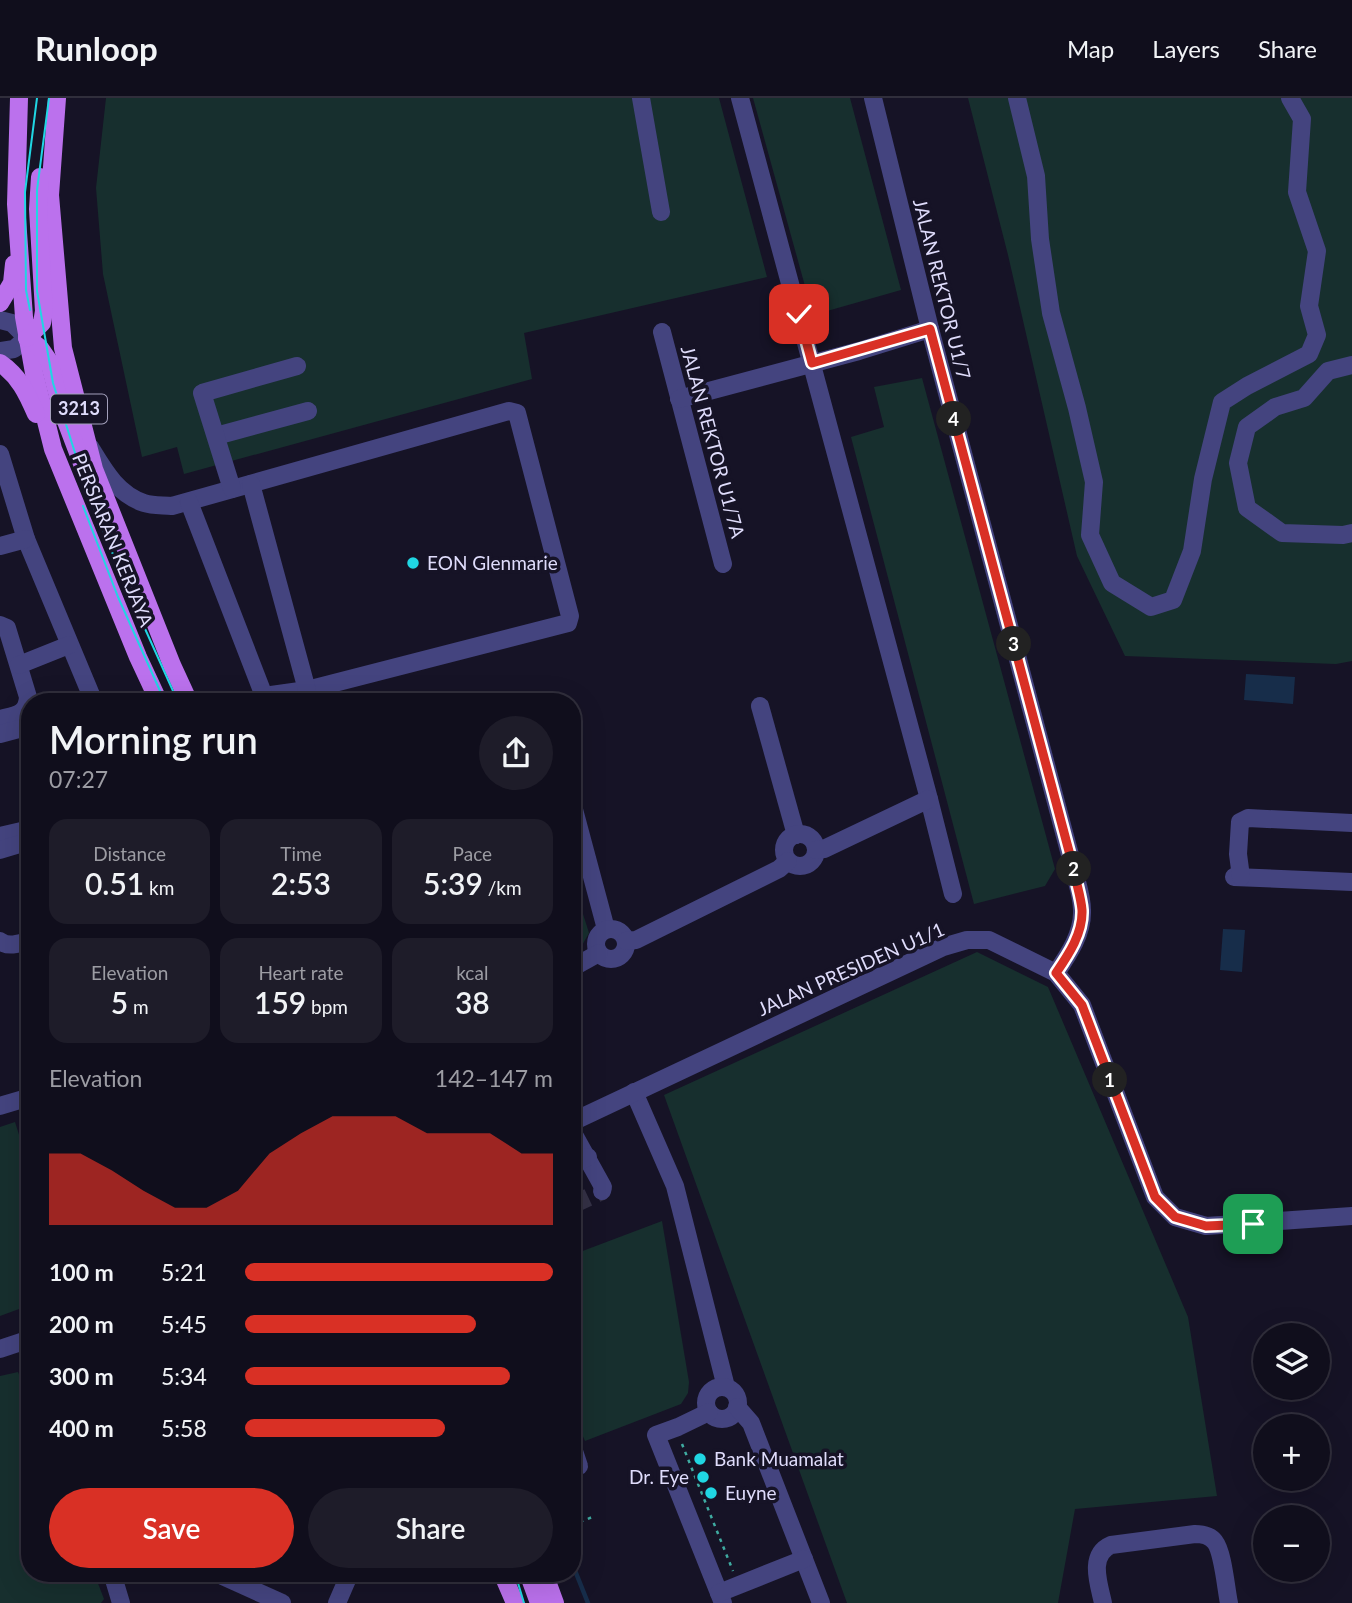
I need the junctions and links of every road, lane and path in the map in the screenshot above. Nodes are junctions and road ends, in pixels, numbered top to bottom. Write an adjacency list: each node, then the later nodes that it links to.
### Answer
1 (21, 98): 11 (main road, PERSIARAN KERJAYA / 3213)
2 (55, 98): 9 (main road, PERSIARAN KERJAYA / 3213); 16 (main road)
3 (65, 98): 9 (main road)
4 (641, 98): 10 (street)
5 (740, 98): 19 (street)
6 (873, 98): 14 (street, JALAN REKTOR U1/7)
7 (1017, 98): 8 (street)
8 (1290, 98)
9 (55, 121): 25 (main road, PERSIARAN KERJAYA / 3213)
10 (661, 212)
11 (18, 236): 12 (main road); 16 (main road, PERSIARAN KERJAYA / 3213)
12 (0, 303)
13 (0, 320): 16 (street)
14 (930, 329): 19 (street); 69 (street, JALAN REKTOR U1/7)
15 (662, 332): 22 (street, JALAN REKTOR U1/7A)
16 (27, 338): 17 (street); 26 (main road, PERSIARAN KERJAYA / 3213); 35 (main road)
17 (0, 351)
18 (0, 363): 26 (main road)
19 (812, 363): 22 (street); 51 (street)
20 (1352, 365): 31 (street)
21 (297, 366): 24 (street)
22 (679, 399): 34 (street, JALAN REKTOR U1/7A)
23 (308, 411): 24 (street)
24 (216, 436): 29 (street)
25 (88, 444): 30 (street); 35 (main road, PERSIARAN KERJAYA / 3213)
26 (53, 449): 42 (main road, PERSIARAN KERJAYA / 3213)
27 (0, 454): 32 (street)
28 (251, 484): 29 (street); 39 (street); 39 (street)
29 (232, 489): 30 (street)
30 (189, 502): 44 (street)
31 (1352, 533)
32 (26, 539): 33 (street); 37 (street)
33 (0, 546)
34 (723, 564)
35 (144, 593): 43 (main road, PERSIARAN KERJAYA / 3213)
36 (0, 625): 38 (street)
37 (69, 645): 38 (street); 41 (street)
38 (19, 665): 40 (street)
39 (307, 690): 45 (street)
40 (27, 693)
41 (90, 693)
42 (155, 693)
43 (185, 693)
44 (258, 693)
45 (291, 693)
46 (760, 706): 54 (street)
47 (21, 713): 48 (street)
48 (0, 719)
49 (21, 728): 50 (street)
50 (0, 734)
51 (929, 799): 59 (street); 62 (street)
52 (1352, 823): 61 (street)
53 (21, 831): 55 (street)
54 (796, 835): 59 (street); 60 (street)
55 (0, 836)
56 (581, 836): 63 (street)
57 (21, 844): 58 (street)
58 (0, 850)
59 (816, 850): 60 (street)
60 (788, 861): 65 (street)
61 (1352, 883)
62 (953, 894)
63 (606, 929): 65 (street); 67 (street)
64 (0, 941): 66 (street)
65 (626, 941): 67 (street)
66 (21, 943)
67 (599, 953): 68 (street)
68 (581, 963)
69 (1056, 973): 70 (street, JALAN PRESIDEN U1/1); 76 (street, JALAN PRESIDEN U1/1)
70 (634, 1093): 73 (street, JALAN PRESIDEN U1/1); 79 (street)
71 (21, 1100): 72 (street)
72 (0, 1106)
73 (581, 1118)
74 (581, 1162): 75 (street)
75 (602, 1191)
76 (1352, 1216)
77 (21, 1342): 78 (street)
78 (0, 1349)
79 (726, 1387): 80 (street); 81 (street)
80 (737, 1407): 81 (street); 85 (street)
81 (709, 1412): 94 (street)
82 (682, 1443): 93 (path)
83 (595, 1516): 84 (path)
84 (581, 1521)
85 (804, 1559): 93 (street); 102 (street)
86 (115, 1582): 95 (street)
87 (236, 1582): 96 (street)
88 (346, 1582): 97 (street)
89 (496, 1582): 98 (main road)
90 (506, 1582): 99 (main road)
91 (531, 1582): 100 (main road)
92 (547, 1582): 101 (main road)
93 (739, 1585): 94 (street)
94 (721, 1598)
95 (121, 1603)
96 (282, 1603)
97 (337, 1603)
98 (504, 1603)
99 (515, 1603)
100 (539, 1603)
101 (555, 1603)
102 (821, 1603)
103 (1103, 1603): 104 (street)
104 (1228, 1603)

